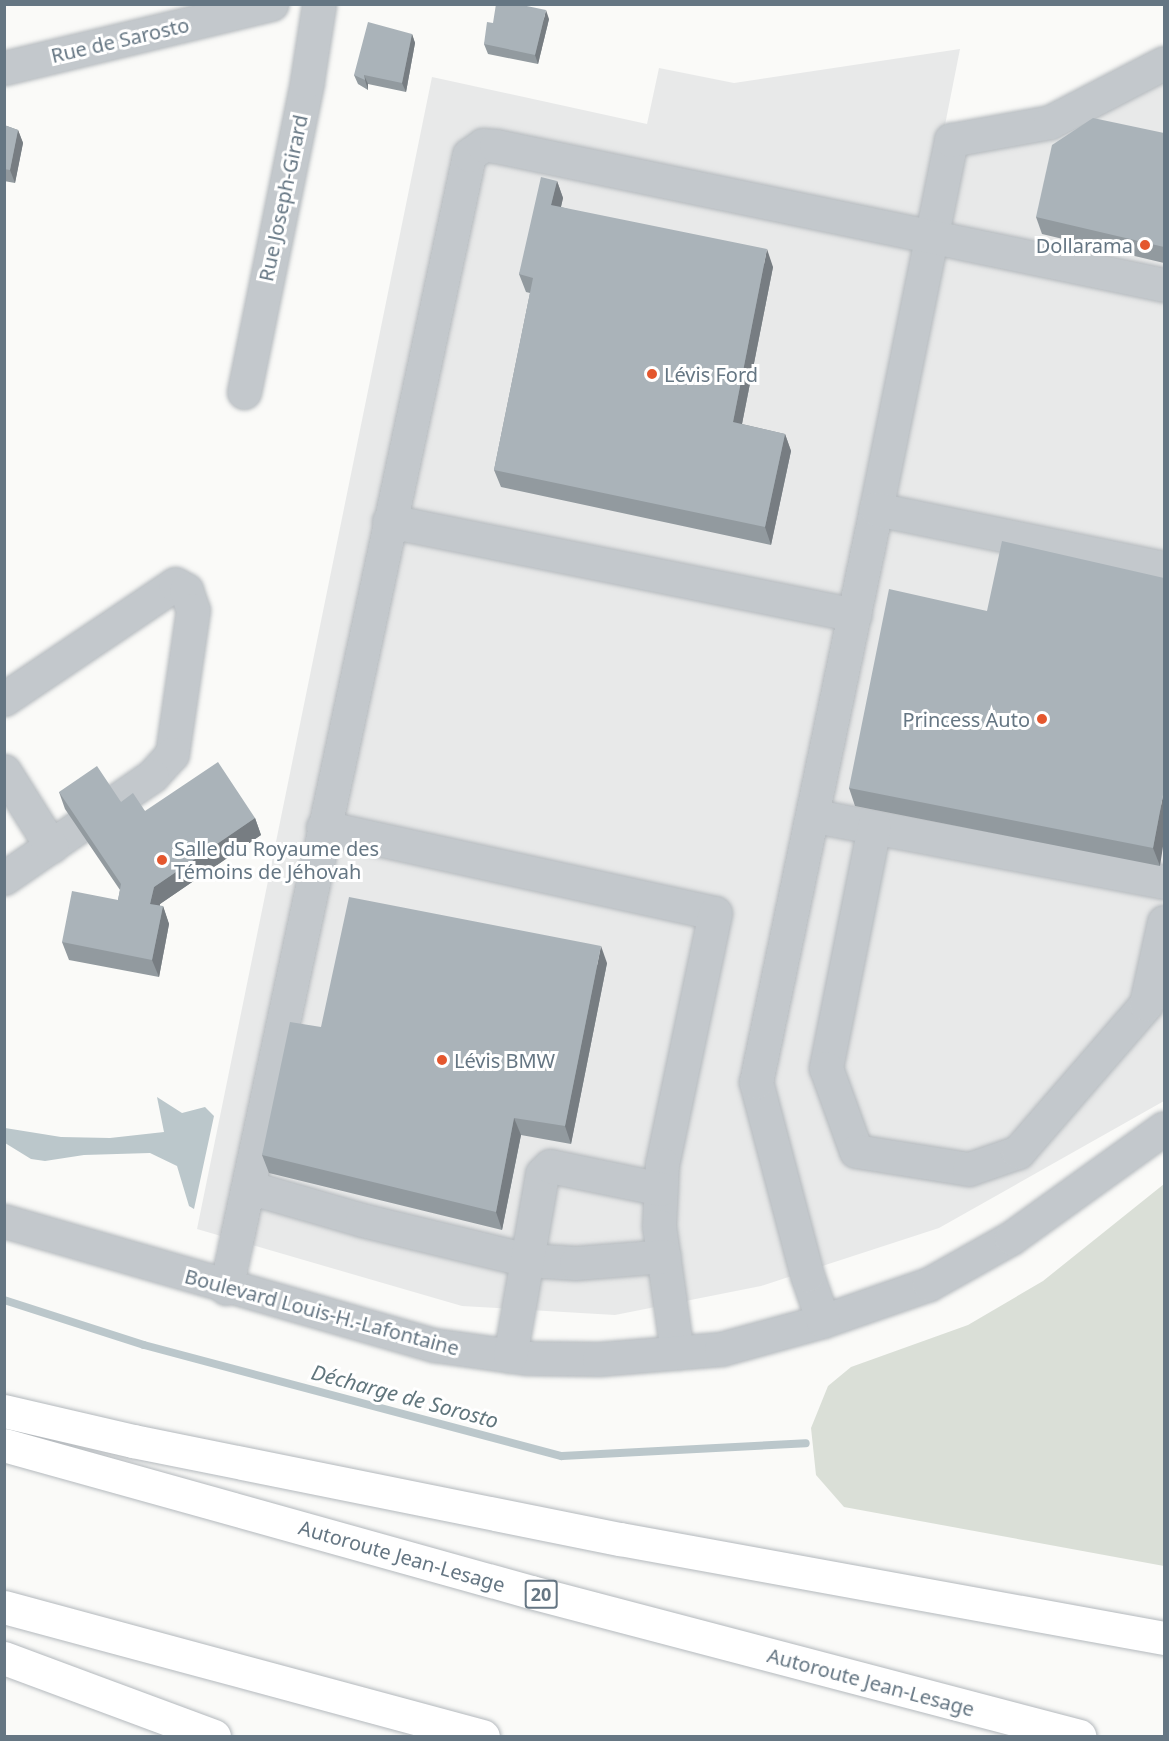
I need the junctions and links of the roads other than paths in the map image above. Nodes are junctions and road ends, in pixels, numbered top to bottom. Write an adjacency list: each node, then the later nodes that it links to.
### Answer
1 (271, 4): 4 (street, Rue de Sarosto)
2 (319, 4): 7 (street, Rue Joseph-Girard)
3 (1164, 63): 5 (street)
4 (4, 68)
5 (933, 238): 6 (street); 8 (street); 9 (street)
6 (1164, 285)
7 (244, 392)
8 (876, 509): 10 (street); 11 (street)
9 (389, 521): 11 (street); 15 (street)
10 (1164, 568)
11 (855, 615): 14 (street)
12 (4, 699): 17 (street)
13 (4, 771): 17 (street)
14 (814, 816): 16 (street); 28 (street)
15 (323, 827): 22 (street); 23 (street)
16 (874, 827): 19 (street); 20 (street)
17 (51, 846): 18 (street)
18 (4, 878)
19 (1164, 882)
20 (1164, 922)
21 (1164, 1128): 28 (street, Boulevard Louis-H.-Lafontaine)
22 (248, 1187): 26 (street); 27 (street)
23 (661, 1189): 25 (street); 26 (street)
24 (4, 1221): 27 (street, Boulevard Louis-H.-Lafontaine)
25 (664, 1256): 26 (street); 29 (street)
26 (527, 1260): 30 (street)
27 (226, 1288): 30 (street, Boulevard Louis-H.-Lafontaine)
28 (824, 1321): 29 (street, Boulevard Louis-H.-Lafontaine)
29 (677, 1353): 30 (street, Boulevard Louis-H.-Lafontaine)
30 (510, 1356)
31 (4, 1411): 34 (highway)
32 (4, 1445): 38 (highway, Autoroute Jean-Lesage / 20)
33 (4, 1607): 37 (highway)
34 (1164, 1638)
35 (4, 1658): 36 (highway)
36 (214, 1737)
37 (483, 1737)
38 (1078, 1737)

